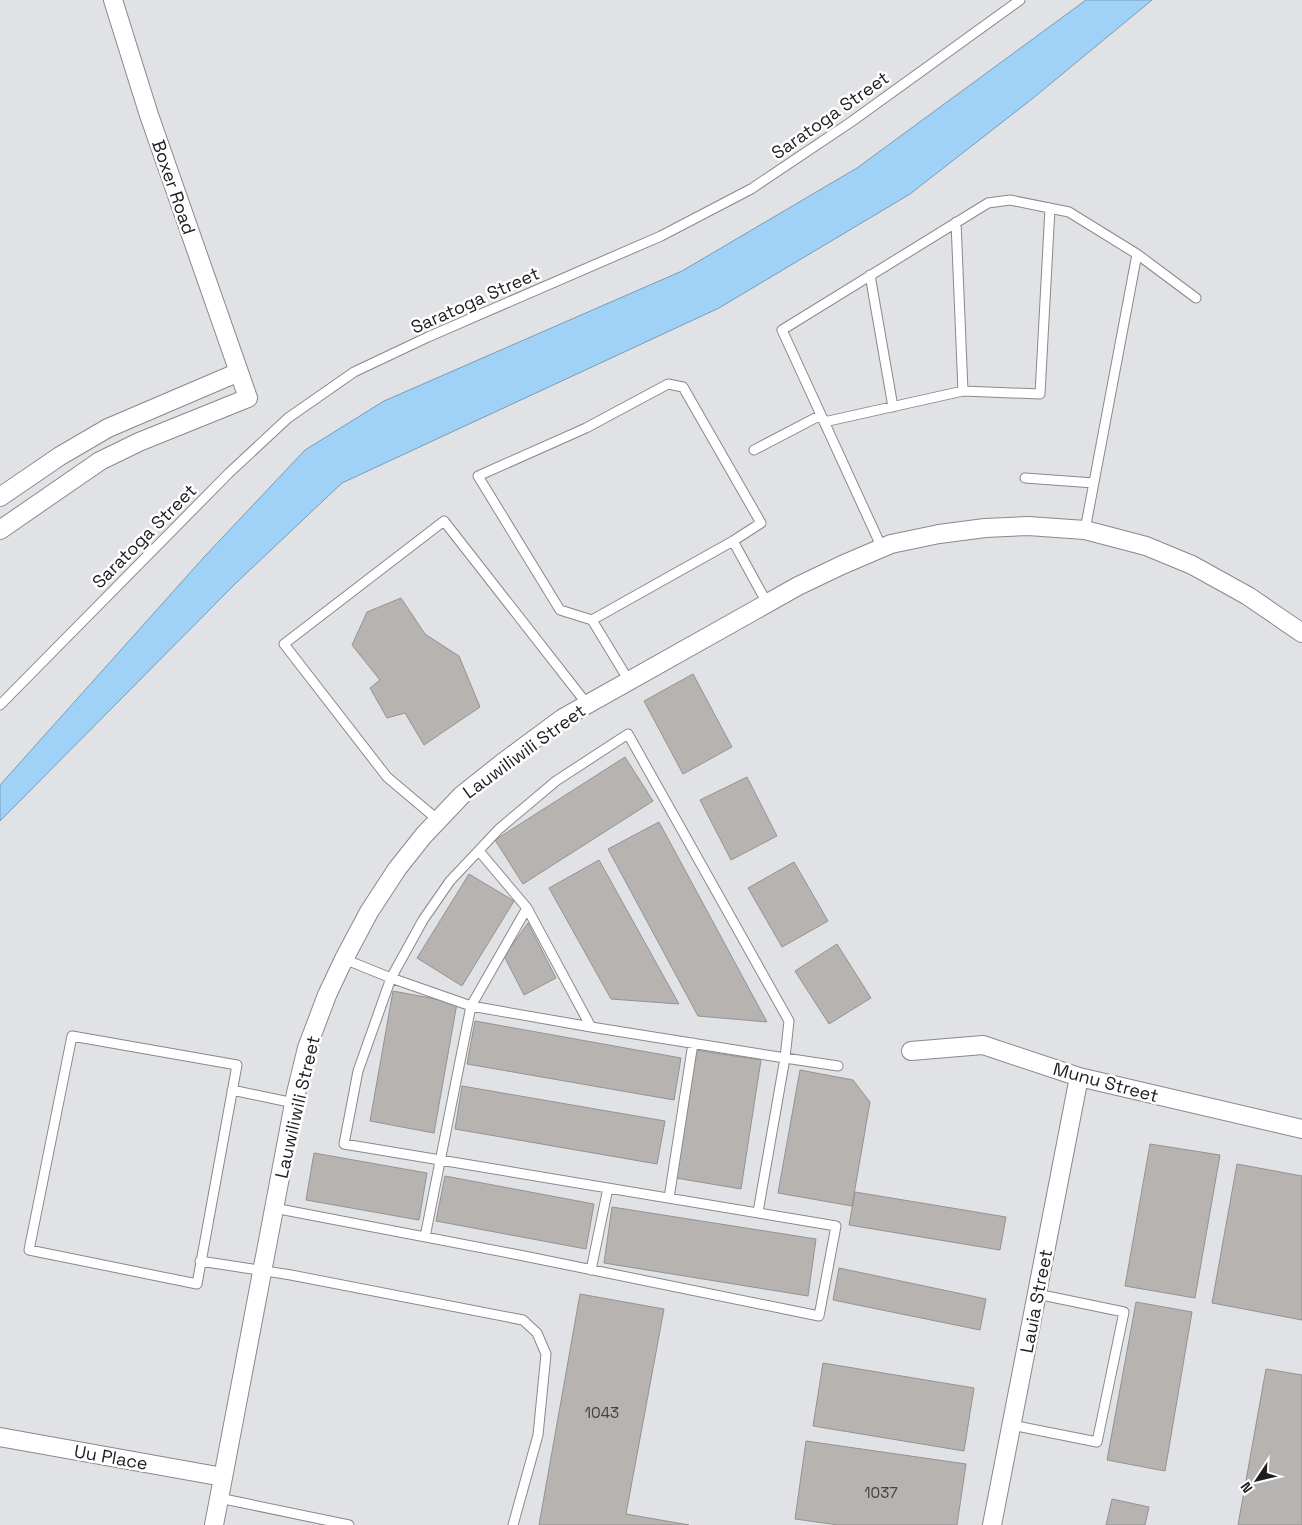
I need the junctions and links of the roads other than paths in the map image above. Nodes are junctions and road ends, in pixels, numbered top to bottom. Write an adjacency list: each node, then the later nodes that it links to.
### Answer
1 (113, 0): 8 (street, Boxer Road)
2 (1020, 0): 25 (lane, Saratoga Street)
3 (1050, 208): 4 (lane); 5 (lane); 9 (lane)
4 (956, 222): 6 (lane); 9 (lane)
5 (1137, 254): 7 (lane); 14 (lane)
6 (870, 275): 10 (lane); 11 (lane)
7 (1196, 298)
8 (238, 372): 15 (street); 16 (street, Boxer Road)
9 (963, 391): 10 (lane)
10 (893, 407): 11 (lane)
11 (822, 418): 12 (lane); 19 (lane)
12 (754, 450)
13 (1025, 478): 14 (lane)
14 (1094, 483): 17 (lane)
15 (0, 497)
16 (0, 530)
17 (1085, 530): 19 (street, Lauwiliwili Street); 22 (street, Lauwiliwili Street)
18 (733, 540): 20 (lane); 21 (lane); 21 (lane)
19 (882, 548): 20 (street, Lauwiliwili Street)
20 (767, 604): 23 (street, Lauwiliwili Street)
21 (592, 620): 23 (lane)
22 (1302, 633)
23 (630, 681): 24 (street, Lauwiliwili Street)
24 (588, 704): 26 (street, Lauwiliwili Street); 26 (lane)
25 (0, 705)
26 (438, 820): 29 (street, Lauwiliwili Street)
27 (479, 851): 28 (lane); 30 (lane); 35 (lane)
28 (527, 908): 31 (lane); 32 (lane)
29 (344, 958): 30 (lane); 39 (street, Lauwiliwili Street)
30 (391, 978): 31 (lane); 41 (lane)
31 (471, 1006): 32 (lane); 41 (lane)
32 (591, 1027): 33 (lane)
33 (693, 1043): 35 (lane); 43 (lane)
34 (911, 1051): 37 (street, Munu Street)
35 (785, 1058): 36 (lane); 45 (lane)
36 (838, 1066)
37 (1079, 1077): 40 (street, Munu Street); 50 (street, Lauia Street)
38 (232, 1090): 39 (lane); 47 (lane); 47 (lane)
39 (294, 1104): 44 (street, Lauwiliwili Street)
40 (1302, 1129)
41 (440, 1161): 42 (lane); 46 (lane)
42 (608, 1188): 43 (lane); 48 (lane)
43 (669, 1198): 45 (lane)
44 (274, 1208): 46 (lane); 49 (street, Lauwiliwili Street)
45 (758, 1212): 48 (lane)
46 (425, 1237): 48 (lane)
47 (200, 1261): 49 (lane)
48 (591, 1270)
49 (262, 1271): 53 (street, Lauwiliwili Street); 57 (lane)
50 (1037, 1294): 51 (street, Lauia Street); 51 (lane)
51 (1012, 1426): 58 (street, Lauia Street)
52 (0, 1437): 53 (street, Uu Place)
53 (223, 1477): 54 (street, Lauwiliwili Street)
54 (219, 1498): 55 (street, Lauwiliwili Street); 56 (lane)
55 (214, 1525)
56 (349, 1525)
57 (513, 1525)
58 (992, 1525)

